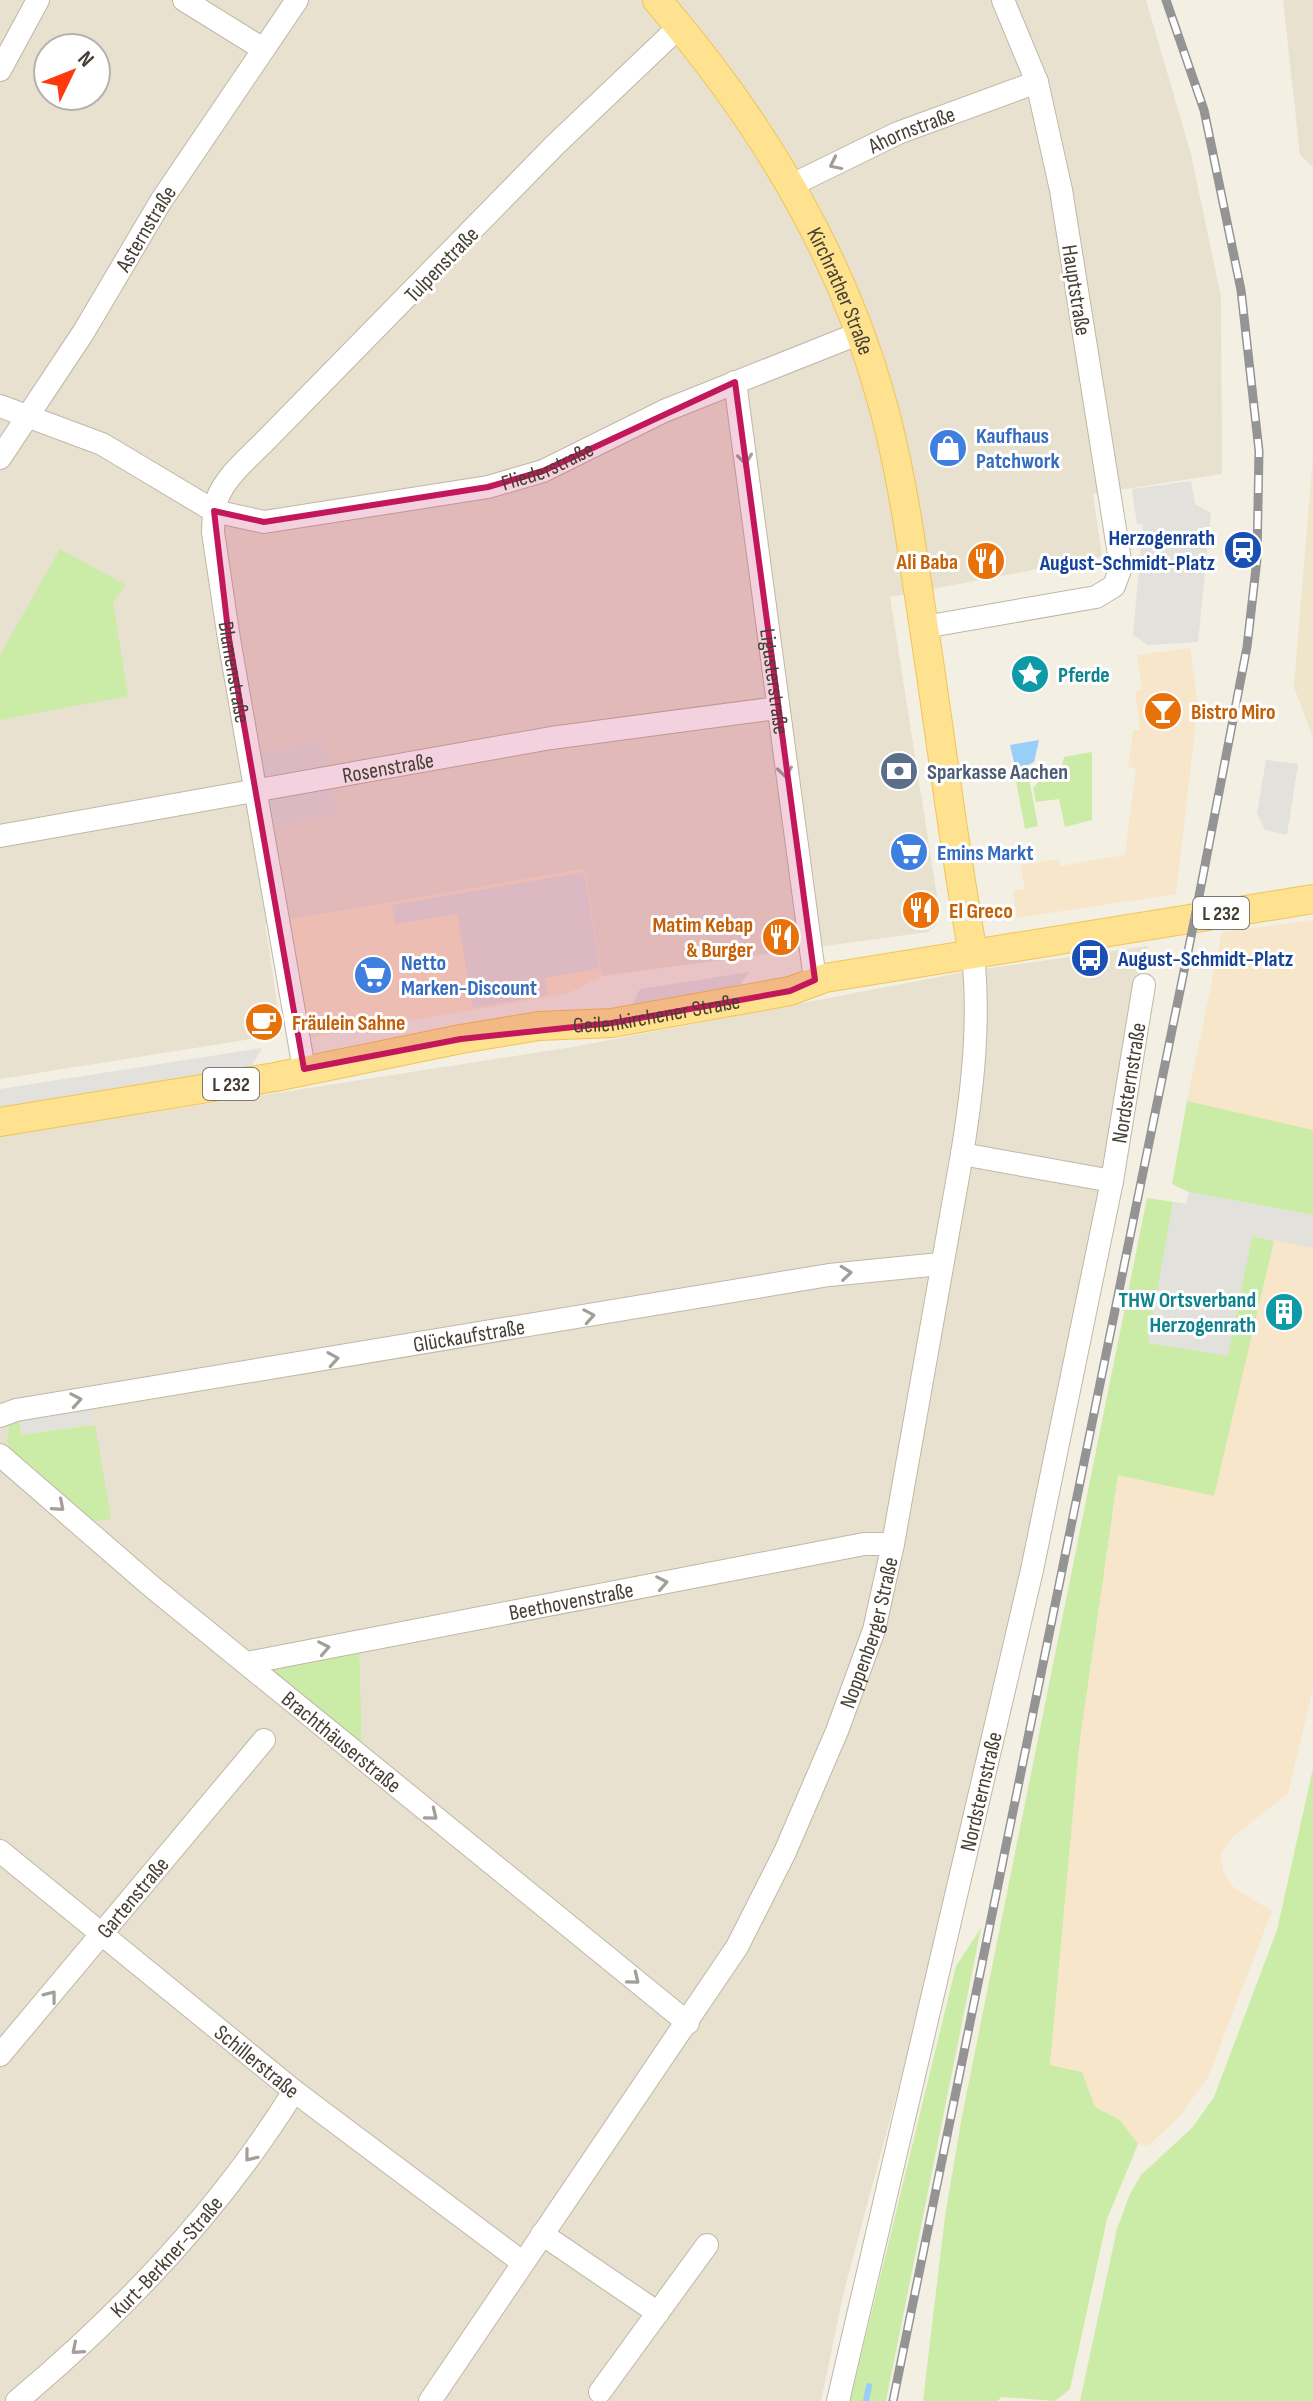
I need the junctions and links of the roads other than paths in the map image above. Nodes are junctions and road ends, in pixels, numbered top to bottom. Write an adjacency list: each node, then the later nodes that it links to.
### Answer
1 (38, 0): 8 (street)
2 (184, 0): 7 (street)
3 (297, 0): 7 (street, Asternstraße)
4 (657, 0): 6 (main road, Kirchrather Straße)
5 (1003, 0): 9 (street, Hauptstraße)
6 (680, 26): 10 (main road, Kirchrather Straße); 16 (street, Tulpenstraße)
7 (263, 49): 14 (street, Asternstraße)
8 (0, 70)
9 (1037, 82): 10 (street, Ahornstraße, one-way to 10); 17 (street, Hauptstraße)
10 (792, 185): 11 (main road, Kirchrather Straße)
11 (860, 333): 12 (street, Fliederstraße); 17 (main road, Kirchrather Straße)
12 (735, 382): 16 (street, Fliederstraße); 18 (street, Ligusterstraße, one-way to 18)
13 (0, 406): 14 (street)
14 (27, 418): 15 (street, Asternstraße); 16 (street)
15 (0, 458)
16 (214, 511): 19 (street, Blumenstraße)
17 (924, 627): 22 (main road)
18 (777, 708): 19 (street, Rosenstraße); 23 (street, Ligusterstraße, one-way to 23)
19 (254, 791): 20 (street, Rosenstraße); 25 (street, Blumenstraße)
20 (0, 836)
21 (1313, 899): 22 (main road, Geilenkirchener Straße / L 232)
22 (973, 954): 23 (main road, Geilenkirchener Straße / L 232); 27 (street, Noppenberger Straße)
23 (815, 980): 25 (main road, Geilenkirchener Straße / L 232)
24 (1144, 985): 28 (street, Nordsternstraße)
25 (304, 1069): 26 (main road, Geilenkirchener Straße / L 232)
26 (0, 1122)
27 (962, 1154): 28 (street); 29 (street, Noppenberger Straße)
28 (1112, 1181): 47 (street, Nordsternstraße)
29 (940, 1264): 30 (street, Glückaufstraße, one-way to 29); 32 (street, Noppenberger Straße)
30 (0, 1416)
31 (0, 1455): 33 (street, Brachthäuserstraße, one-way to 33)
32 (893, 1544): 33 (street, Beethovenstraße, one-way to 32); 37 (street, Noppenberger Straße)
33 (247, 1663): 37 (street, Brachthäuserstraße, one-way to 37)
34 (264, 1740): 36 (street, Gartenstraße)
35 (0, 1851): 36 (street, Schillerstraße)
36 (100, 1932): 38 (street, Gartenstraße, one-way to 36); 39 (street, Schillerstraße)
37 (688, 2023): 40 (street, Noppenberger Straße)
38 (0, 2055)
39 (294, 2091): 42 (street, Schillerstraße); 45 (street, Kurt-Berkner-Straße, one-way to 45)
40 (542, 2234): 42 (street, Noppenberger Straße); 43 (street)
41 (707, 2245): 43 (street)
42 (522, 2262): 46 (street, Noppenberger Straße)
43 (658, 2313): 44 (street)
44 (600, 2392)
45 (17, 2401)
46 (430, 2401)
47 (838, 2401)

